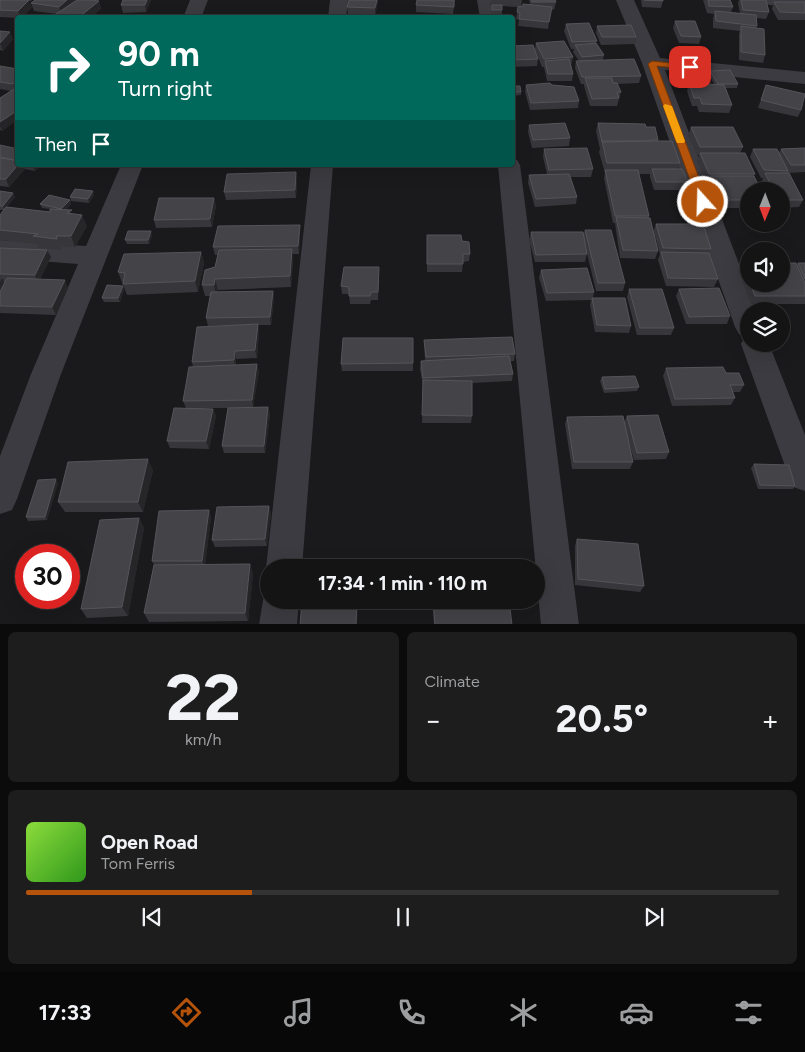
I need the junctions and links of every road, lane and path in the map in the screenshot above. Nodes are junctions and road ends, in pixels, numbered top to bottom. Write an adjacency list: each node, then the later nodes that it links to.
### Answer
1 (199, 0): 7 (street)
2 (339, 0): 8 (street)
3 (486, 0): 9 (street)
4 (625, 0): 10 (street)
5 (767, 0): 6 (street)
6 (805, 4)
7 (193, 15)
8 (337, 15)
9 (488, 15)
10 (652, 64): 11 (street); 17 (street)
11 (805, 78)
12 (131, 167): 16 (street)
13 (322, 167): 21 (street)
14 (509, 167): 24 (street)
15 (0, 248): 16 (street)
16 (94, 256): 20 (street)
17 (740, 304)
18 (758, 352): 19 (street)
19 (805, 477)
20 (0, 499)
21 (285, 559)
22 (280, 609): 23 (street)
23 (278, 624)
24 (560, 624)

